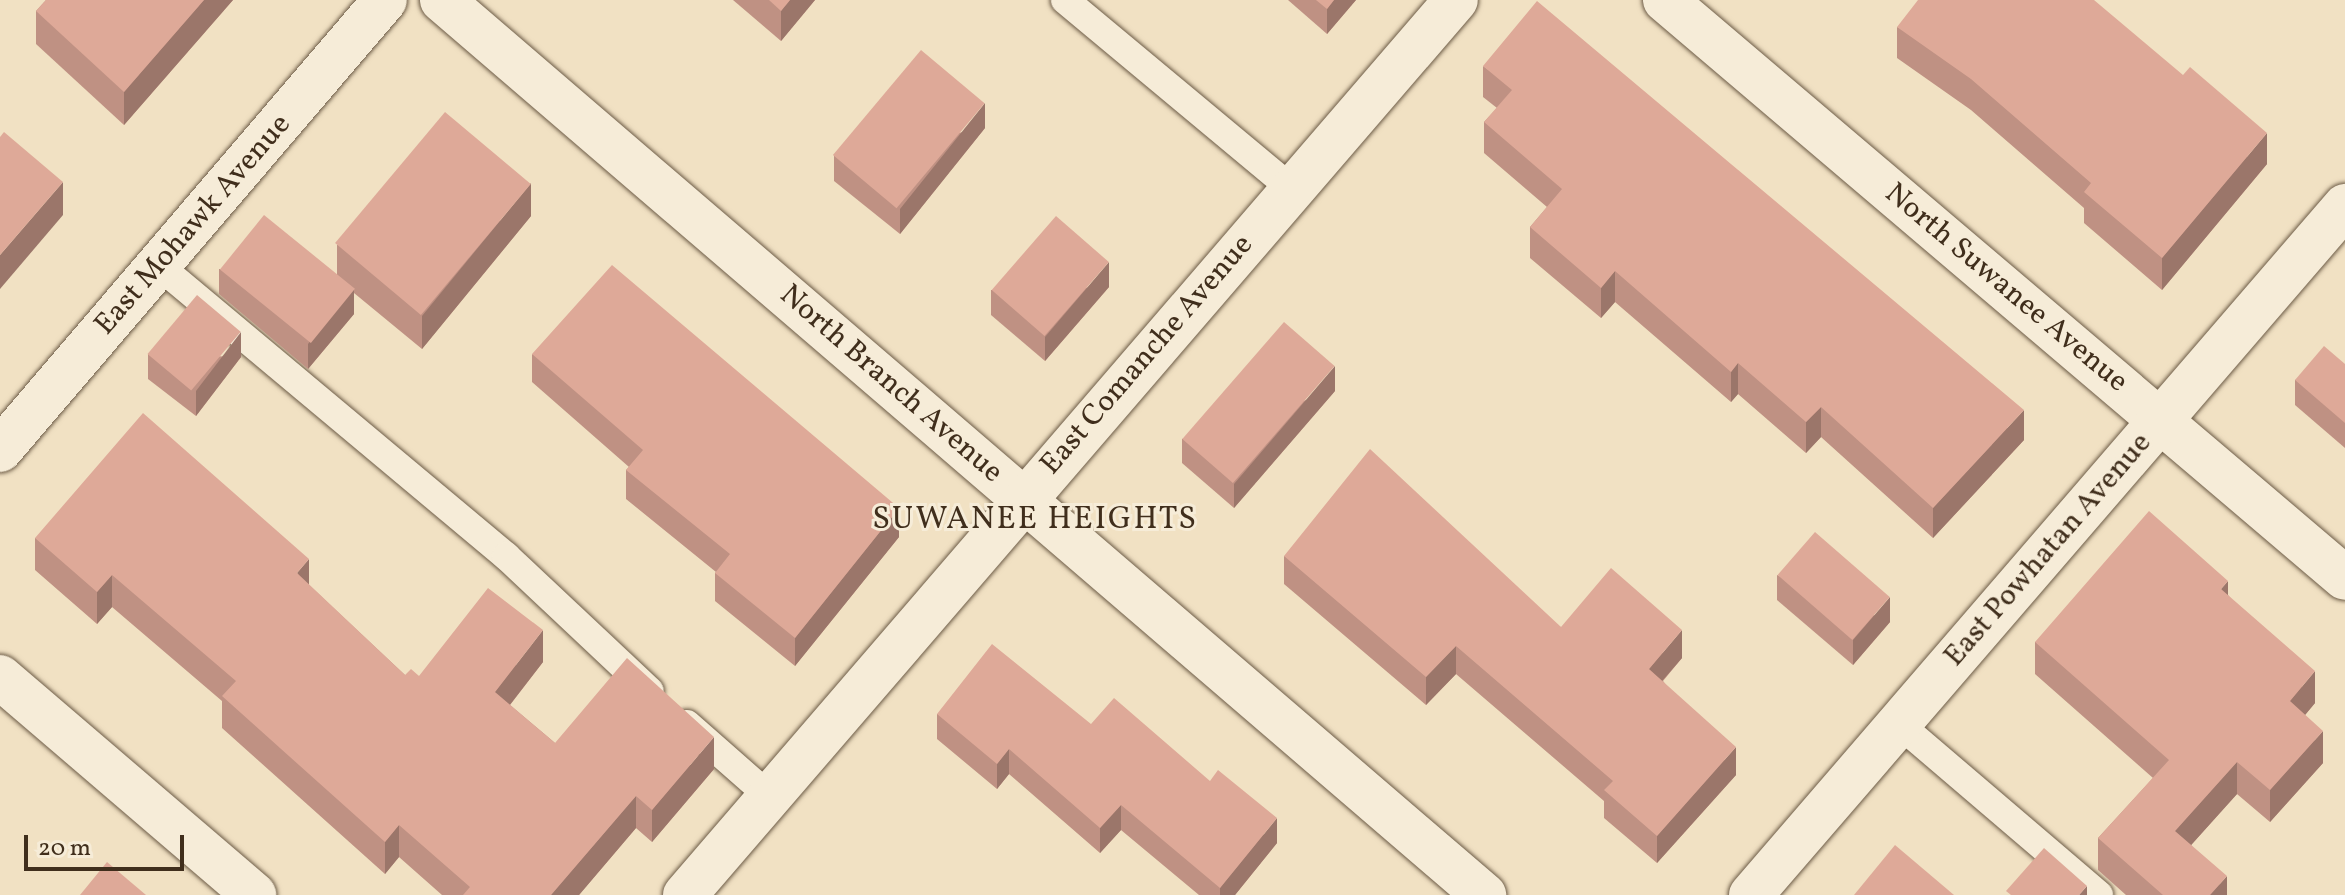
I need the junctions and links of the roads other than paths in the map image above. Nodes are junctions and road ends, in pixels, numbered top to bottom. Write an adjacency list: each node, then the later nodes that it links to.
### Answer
1 (385, 0): 8 (street, East Mohawk Avenue)
2 (442, 0): 11 (street, North Branch Avenue)
3 (1065, 0): 6 (lane)
4 (1456, 0): 6 (street, East Comanche Avenue)
5 (1665, 0): 9 (street, North Suwanee Avenue)
6 (1292, 189): 11 (street, East Comanche Avenue)
7 (2345, 206): 9 (street, East Powhatan Avenue)
8 (158, 265): 10 (street, East Mohawk Avenue); 15 (lane)
9 (2160, 419): 12 (street, North Suwanee Avenue); 14 (street, East Powhatan Avenue)
10 (0, 450)
11 (1024, 498): 15 (street, East Comanche Avenue); 18 (street, North Branch Avenue)
12 (2345, 578)
13 (0, 677): 16 (street)
14 (1899, 724): 19 (street, East Powhatan Avenue); 20 (lane)
15 (769, 796): 17 (street, East Comanche Avenue)
16 (254, 895)
17 (685, 895)
18 (1484, 895)
19 (1751, 895)
20 (2099, 895)

